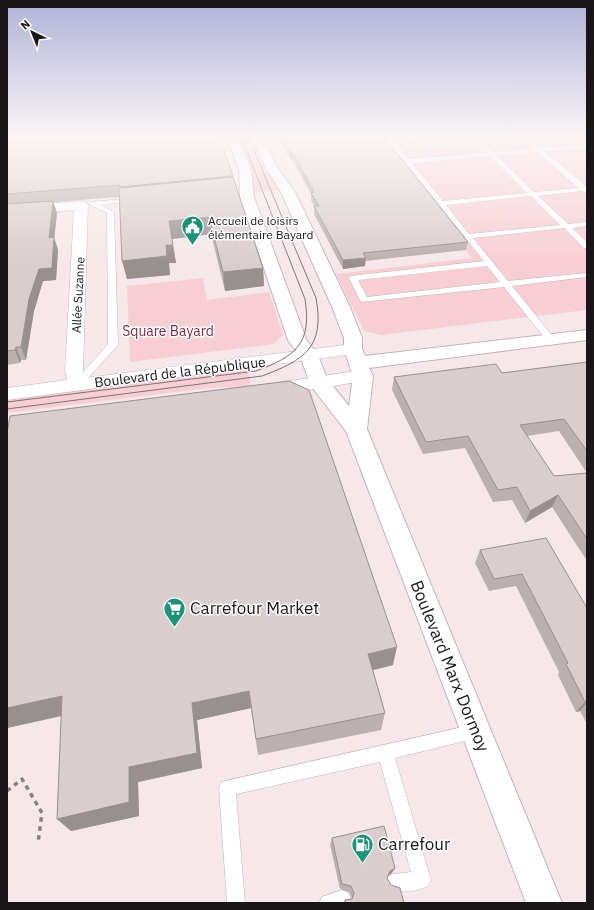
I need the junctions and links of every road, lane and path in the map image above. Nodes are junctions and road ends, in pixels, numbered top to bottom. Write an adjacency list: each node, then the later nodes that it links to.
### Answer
1 (244, 178): 21 (main road, Boulevard Marx Dormoy)
2 (279, 178): 22 (main road, Boulevard Marx Dormoy)
3 (422, 178): 9 (lane)
4 (517, 178): 7 (lane)
5 (573, 178): 6 (lane)
6 (586, 190): 7 (lane)
7 (533, 194): 9 (lane); 13 (lane)
8 (139, 199): 10 (lane)
9 (442, 204): 14 (lane)
10 (86, 205): 11 (street); 24 (street, Allée Suzanne); 24 (lane)
11 (7, 211)
12 (587, 224): 13 (lane)
13 (566, 226): 14 (lane); 15 (lane)
14 (469, 236): 16 (lane)
15 (587, 246)
16 (490, 263): 18 (lane); 18 (lane)
17 (587, 275): 18 (lane)
18 (506, 284): 20 (lane)
19 (587, 335): 20 (main road, Boulevard de la République)
20 (551, 340): 22 (main road, Boulevard de la République)
21 (309, 355): 22 (street, Boulevard de la République); 23 (main road, Boulevard Marx Dormoy); 24 (street, Boulevard de la République)
22 (358, 362): 23 (street, Boulevard de la République); 27 (main road, Boulevard Marx Dormoy)
23 (318, 381): 25 (street, Boulevard de la République); 27 (main road, Boulevard Marx Dormoy)
24 (77, 385): 26 (street, Boulevard de la République)
25 (253, 392)
26 (7, 394)
27 (356, 429): 28 (main road, Boulevard Marx Dormoy)
28 (476, 732): 29 (lane); 34 (main road, Boulevard Marx Dormoy)
29 (386, 752): 32 (lane); 33 (lane)
30 (7, 791): 31 (path)
31 (38, 843)
32 (394, 883)
33 (236, 903)
34 (544, 903)

